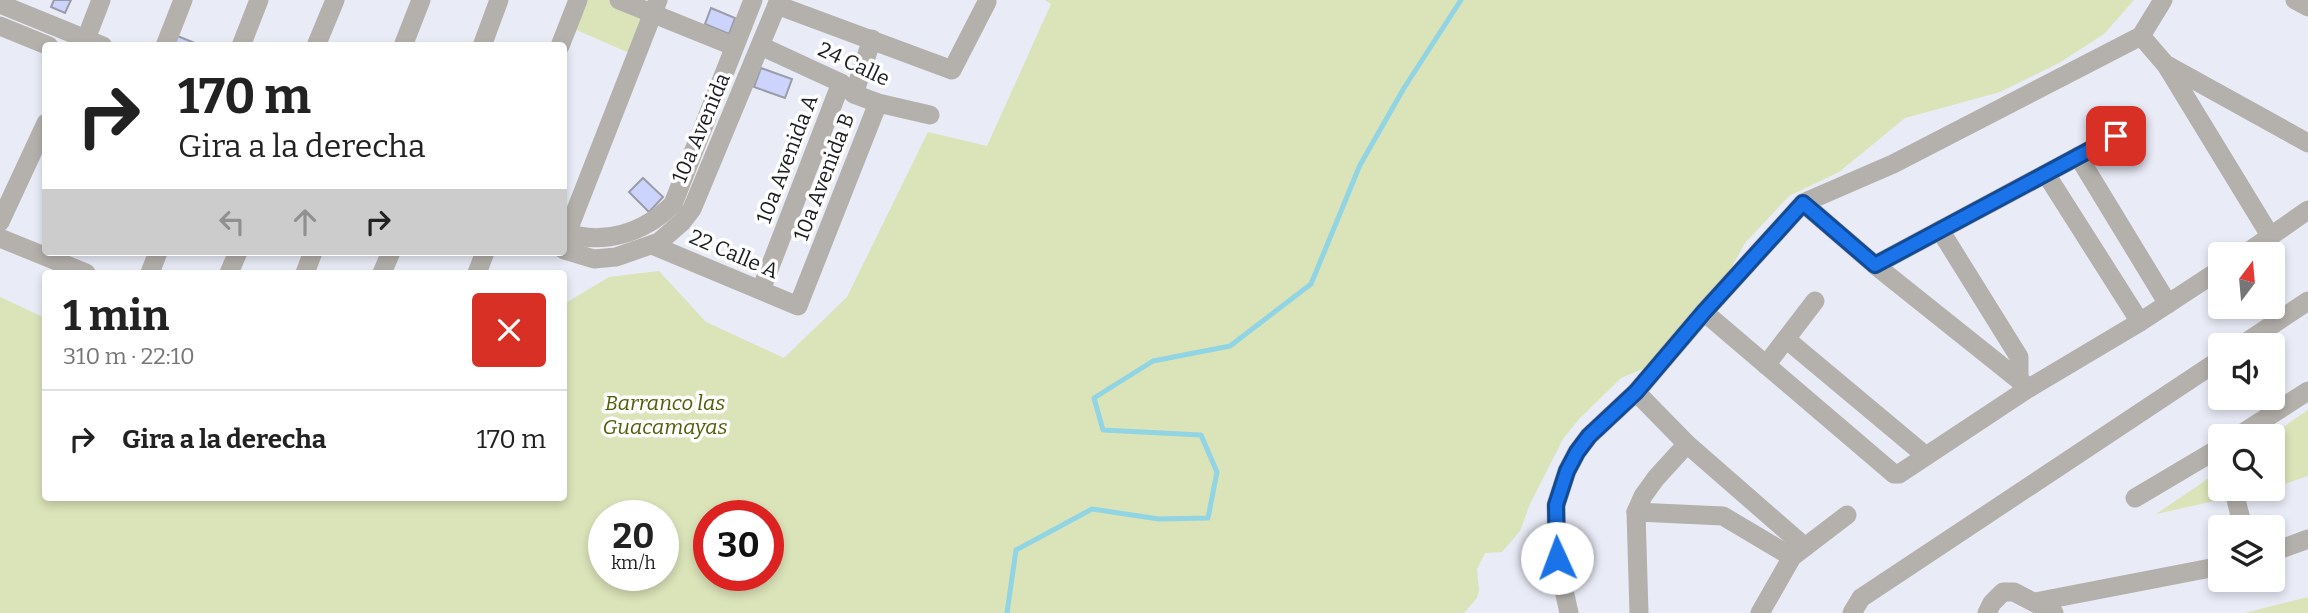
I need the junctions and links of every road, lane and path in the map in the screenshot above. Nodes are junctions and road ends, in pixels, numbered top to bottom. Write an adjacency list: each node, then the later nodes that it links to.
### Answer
1 (101, 0): 21 (street)
2 (183, 0): 22 (street)
3 (259, 0): 23 (street)
4 (335, 0): 24 (street)
5 (421, 0): 25 (street)
6 (499, 0): 26 (street)
7 (578, 0): 27 (street)
8 (619, 0): 16 (street)
9 (753, 0): 29 (street, 10a Avenida)
10 (2163, 0): 19 (street)
11 (2295, 0): 17 (street)
12 (987, 2): 20 (street)
13 (778, 3): 20 (street); 30 (street, 10a Avenida)
14 (0, 4): 15 (street)
15 (22, 6): 21 (street)
16 (656, 7): 29 (street); 44 (street)
17 (2308, 8)
18 (0, 26): 28 (street)
19 (2141, 36): 31 (street); 40 (street)
20 (872, 39): 32 (street, 10a Avenida A)
21 (94, 42)
22 (167, 42)
23 (243, 42)
24 (318, 42)
25 (405, 42)
26 (483, 42)
27 (562, 42)
28 (42, 44)
29 (733, 46): 49 (street, 10a Avenida)
30 (761, 46): 32 (street, 24 Calle); 51 (street, 10a Avenida)
31 (2166, 65): 37 (street); 45 (street)
32 (848, 88): 33 (street, 24 Calle); 58 (street, 10a Avenida A)
33 (878, 103): 34 (street, 24 Calle); 62 (street, 10a Avenida B)
34 (930, 115)
35 (42, 131): 42 (street)
36 (2116, 136): 38 (street)
37 (2308, 143)
38 (2078, 156): 39 (street); 61 (street)
39 (2046, 174): 43 (street); 64 (street)
40 (1803, 203): 55 (street); 63 (street)
41 (2308, 210): 45 (street)
42 (0, 222)
43 (1940, 230): 55 (street); 69 (street)
44 (567, 233)
45 (2271, 237): 50 (street)
46 (0, 238): 52 (street)
47 (567, 238): 49 (street)
48 (567, 239): 54 (street)
49 (590, 239): 54 (street)
50 (2263, 242)
51 (644, 247): 54 (street); 58 (street, 22 Calle A)
52 (42, 253)
53 (49, 256): 56 (street)
54 (594, 259)
55 (1875, 265): 69 (street)
56 (76, 266)
57 (2208, 278): 61 (street)
58 (761, 290): 62 (street, 22 Calle A)
59 (1815, 301): 66 (street)
60 (2308, 301): 65 (street)
61 (2168, 304): 64 (street)
62 (798, 306)
63 (1704, 312): 67 (street); 71 (street)
64 (2140, 322): 69 (street)
65 (2260, 333)
66 (1786, 339): 67 (street); 74 (street)
67 (1766, 365): 74 (street)
68 (2208, 368): 87 (street)
69 (2024, 384): 74 (street)
70 (2308, 391): 72 (street)
71 (1636, 392): 73 (street); 84 (street)
72 (2257, 424)
73 (1687, 444): 77 (street); 81 (street)
74 (1926, 456)
75 (2208, 459): 76 (street)
76 (2135, 498)
77 (1636, 512): 81 (street); 85 (street)
78 (1847, 515): 81 (street)
79 (2308, 539): 80 (street)
80 (2285, 548)
81 (1798, 552): 86 (street)
82 (2208, 569): 83 (street)
83 (2035, 602): 88 (street); 89 (street)
84 (1569, 613)
85 (1639, 613)
86 (1760, 613)
87 (1852, 613)
88 (1987, 613)
89 (2054, 613)

